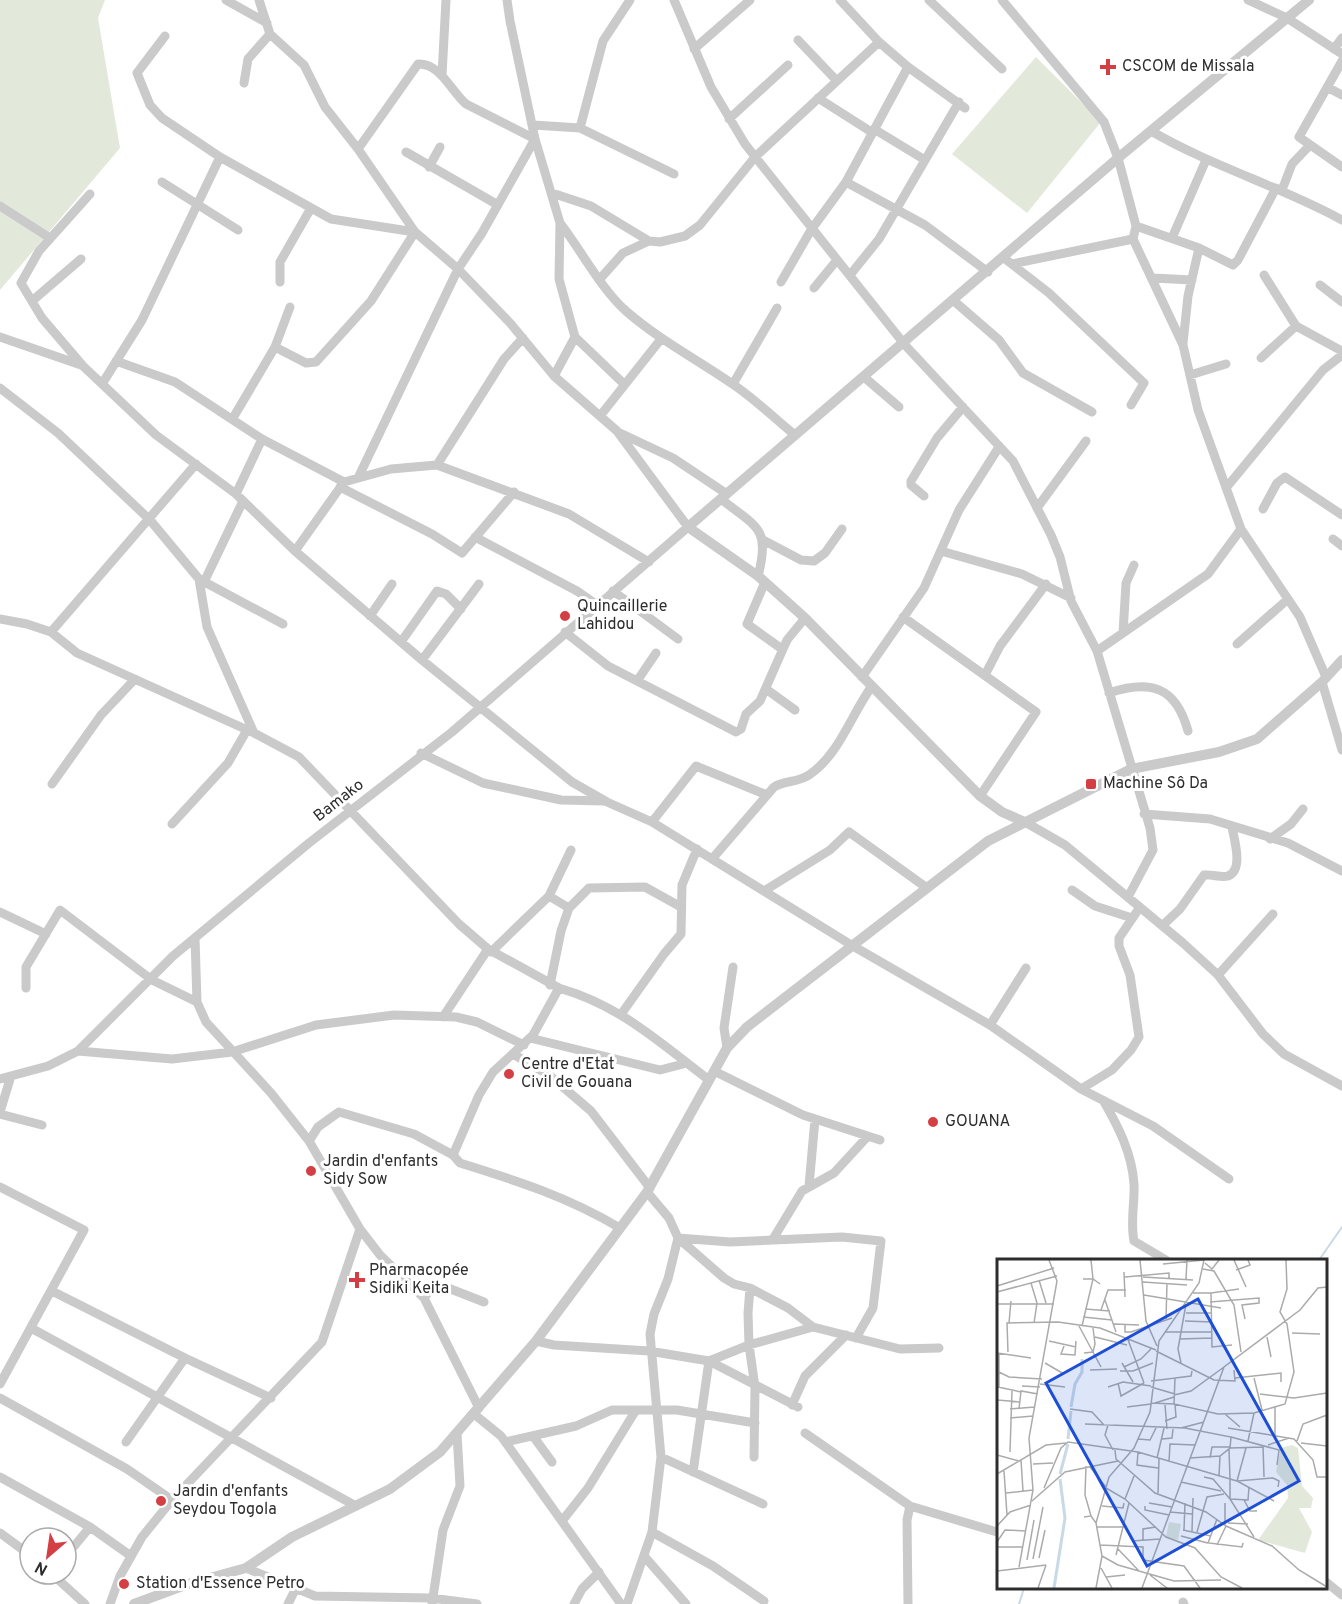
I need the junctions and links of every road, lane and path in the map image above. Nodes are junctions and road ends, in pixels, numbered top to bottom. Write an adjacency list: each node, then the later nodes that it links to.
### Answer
1 (226, 0): 14 (street)
2 (259, 0): 14 (street)
3 (446, 0): 26 (street)
4 (507, 0): 33 (street)
5 (630, 0): 34 (street)
6 (674, 0): 20 (street)
7 (750, 0): 20 (street)
8 (840, 0): 19 (street)
9 (929, 0): 25 (street)
10 (1002, 0): 44 (street)
11 (1248, 0): 13 (street)
12 (1309, 0): 13 (street)
13 (1287, 18): 21 (street); 36 (street)
14 (267, 23): 15 (street)
15 (270, 34): 28 (street); 40 (street)
16 (165, 36): 42 (street)
17 (1342, 38): 21 (street)
18 (798, 40): 27 (street)
19 (879, 42): 24 (street); 27 (street)
20 (694, 48): 32 (street)
21 (1338, 51)
22 (1342, 61): 29 (street)
23 (788, 65): 32 (street)
24 (908, 67): 35 (street); 45 (street)
25 (1002, 69)
26 (442, 75): 37 (street); 40 (street)
27 (837, 81): 31 (street)
28 (244, 83)
29 (1327, 87): 30 (street); 38 (street)
30 (1342, 95)
31 (818, 98): 35 (street); 43 (street)
32 (729, 119): 43 (street)
33 (533, 125): 34 (street); 37 (street)
34 (580, 128): 49 (street)
35 (874, 131): 45 (street); 51 (street)
36 (1151, 131): 44 (street); 46 (street)
37 (536, 139): 53 (street); 55 (street)
38 (1310, 145): 48 (street); 52 (street)
39 (440, 147): 47 (street)
40 (358, 149): 65 (street)
41 (406, 152): 47 (street)
42 (220, 157): 57 (street); 58 (street)
43 (755, 157): 64 (street); 69 (street)
44 (1118, 158): 62 (street); 73 (street)
45 (926, 160): 59 (street)
46 (1206, 160): 52 (street); 67 (street)
47 (429, 167): 55 (street)
48 (1342, 167)
49 (674, 174)
50 (162, 182): 57 (street)
51 (846, 182): 59 (street); 64 (street)
52 (1279, 189): 60 (street); 70 (street)
53 (552, 193): 61 (street); 69 (street)
54 (90, 194): 66 (street)
55 (498, 205): 74 (street)
56 (0, 206): 66 (street)
57 (196, 206): 63 (street); 100 (street)
58 (311, 208): 65 (street); 81 (street)
59 (896, 211): 75 (street); 76 (street)
60 (1342, 220)
61 (560, 223): 79 (street); 92 (street)
62 (1136, 226): 67 (street); 68 (street)
63 (238, 230)
64 (812, 230): 72 (street); 82 (street)
65 (415, 232): 74 (street); 97 (street)
66 (50, 238): 85 (street)
67 (1172, 238): 70 (street)
68 (1133, 239): 73 (street); 78 (street)
69 (650, 241): 79 (street)
70 (1199, 248): 80 (street)
71 (81, 260): 85 (street)
72 (837, 260): 76 (street); 84 (street)
73 (1008, 261): 75 (street); 110 (street)
74 (458, 269): 93 (street); 123 (street)
75 (988, 272): 86 (street)
76 (850, 275): 95 (street)
77 (1264, 275): 90 (street)
78 (1152, 278): 80 (street); 96 (street)
79 (599, 280): 94 (street)
80 (1192, 280): 96 (street)
81 (280, 282)
82 (781, 282)
83 (1320, 285): 87 (street)
84 (814, 288)
85 (32, 301): 102 (street)
86 (954, 301): 95 (street); 113 (street)
87 (1342, 302)
88 (290, 308): 97 (street)
89 (777, 308): 108 (street)
90 (1296, 326): 98 (street); 99 (street)
91 (0, 337): 102 (street)
92 (575, 337): 104 (street); 107 (street)
93 (523, 338): 104 (street); 122 (street)
94 (661, 339): 107 (street); 108 (street)
95 (904, 344): 105 (street); 112 (street)
96 (1183, 345): 103 (street)
97 (275, 347): 115 (street)
98 (1342, 353): 125 (street)
99 (1261, 358)
100 (116, 361): 106 (street); 115 (street)
101 (1226, 364): 103 (street)
102 (83, 366): 106 (street)
103 (1190, 375): 125 (street)
104 (554, 376): 114 (street)
105 (864, 377): 111 (street); 117 (street)
106 (102, 384): 121 (street)
107 (624, 384): 114 (street)
108 (733, 384): 117 (street)
109 (0, 388): 133 (street)
110 (1131, 405)
111 (899, 407)
112 (963, 407): 120 (street); 128 (street)
113 (1092, 412)
114 (600, 416): 116 (street)
115 (233, 418): 118 (street)
116 (617, 431): 127 (street); 134 (street)
117 (795, 435): 127 (street)
118 (262, 440): 124 (street); 129 (street)
119 (1086, 441): 130 (street)
120 (999, 447): 130 (street); 142 (street)
121 (196, 464): 129 (street); 133 (street)
122 (437, 465): 123 (street); 126 (street)
123 (358, 478): 124 (street)
124 (342, 485): 137 (street); 141 (street)
125 (1226, 488): 136 (street)
126 (514, 492): 137 (street); 143 (street)
127 (724, 496): 134 (street); 139 (street)
128 (924, 496)
129 (239, 497): 141 (street); 146 (street)
130 (1037, 508): 151 (street)
131 (1263, 509): 132 (street)
132 (1342, 515)
133 (150, 520): 146 (street); 160 (street)
134 (688, 527): 143 (street, Bamako); 145 (street)
135 (842, 529): 139 (street)
136 (1241, 529): 152 (street); 162 (street)
137 (475, 537): 153 (street)
138 (1333, 539): 140 (street)
139 (763, 540): 145 (street)
140 (1342, 546)
141 (295, 551): 155 (street)
142 (941, 551): 149 (street); 156 (street)
143 (649, 562): 150 (street, Bamako)
144 (1134, 565): 162 (street)
145 (762, 579): 157 (street); 166 (street)
146 (201, 580): 159 (street); 182 (street)
147 (392, 584): 155 (street)
148 (478, 584): 154 (street)
149 (1046, 584): 151 (street); 171 (street)
150 (613, 591): 153 (street, Bamako); 163 (street)
151 (1071, 598): 167 (street)
152 (1288, 599): 165 (street); 174 (street)
153 (597, 605): 161 (street, Bamako)
154 (461, 609): 164 (street); 169 (street)
155 (370, 616): 164 (street)
156 (903, 617): 171 (street); 172 (street)
157 (805, 618): 166 (street); 172 (street)
158 (0, 620): 160 (street)
159 (283, 624)
160 (51, 632): 173 (street)
161 (565, 632): 175 (street); 179 (street, Bamako)
162 (1123, 633): 167 (street)
163 (678, 639)
164 (401, 642): 169 (street)
165 (1237, 644)
166 (782, 649): 177 (street)
167 (1097, 651): 178 (street)
168 (656, 653): 175 (street)
169 (422, 660): 179 (street)
170 (1342, 660): 174 (street)
171 (985, 675): 188 (street)
172 (862, 677): 176 (street)
173 (135, 679): 182 (street); 186 (street)
174 (1324, 680): 183 (street); 185 (street)
175 (637, 681): 177 (street)
176 (872, 686): 187 (street); 188 (street)
177 (766, 689): 180 (street)
178 (1109, 693): 181 (street); 185 (street)
179 (479, 707): 184 (street, Bamako); 189 (street)
180 (795, 710)
181 (1188, 731)
182 (251, 732): 191 (street); 195 (street)
183 (1342, 750)
184 (421, 753): 189 (street); 191 (street, Bamako)
185 (1131, 769): 192 (street); 194 (street)
186 (52, 784)
187 (767, 795): 193 (street); 200 (street)
188 (980, 796): 194 (street)
189 (607, 802): 193 (street)
190 (1303, 809): 197 (street)
191 (351, 811): 215 (street, Bamako); 217 (street)
192 (1144, 814): 196 (street); 206 (street)
193 (652, 822): 198 (street)
194 (1025, 822): 202 (street); 206 (street)
195 (172, 824)
196 (1232, 827): 197 (street); 213 (street)
197 (1270, 838): 201 (street)
198 (697, 849): 200 (street); 207 (street)
199 (571, 850): 205 (street)
200 (712, 859): 204 (street)
201 (1342, 871)
202 (927, 888): 204 (street); 216 (street)
203 (1072, 890): 212 (street)
204 (764, 891): 216 (street)
205 (549, 896): 209 (street); 217 (street)
206 (1128, 897): 208 (street)
207 (681, 907): 209 (street); 225 (street)
208 (1140, 907): 212 (street); 213 (street)
209 (569, 908): 222 (street)
210 (0, 912): 214 (street)
211 (1273, 914): 220 (street)
212 (1132, 918): 238 (street)
213 (1162, 926): 220 (street)
214 (46, 934): 221 (street); 223 (street)
215 (195, 938): 221 (street, Bamako); 224 (street)
216 (853, 946): 227 (street); 229 (street)
217 (490, 951): 222 (street); 226 (street)
218 (733, 968): 229 (street)
219 (1026, 968): 227 (street)
220 (1218, 975): 237 (street)
221 (152, 980): 224 (street); 230 (street, Bamako)
222 (554, 986): 225 (street); 228 (street)
223 (26, 988)
224 (197, 1002): 231 (street)
225 (622, 1013): 233 (street)
226 (444, 1017): 228 (street); 231 (street)
227 (990, 1025): 238 (street)
228 (527, 1041): 232 (street); 233 (street)
229 (727, 1048): 234 (street)
230 (78, 1051): 231 (street); 235 (street, Bamako)
231 (232, 1052): 245 (street)
232 (513, 1054): 246 (street); 250 (street)
233 (687, 1063): 234 (street)
234 (711, 1075): 241 (street); 250 (street)
235 (11, 1076): 236 (street, Bamako); 240 (street)
236 (0, 1079)
237 (1342, 1086)
238 (1081, 1089): 239 (street)
239 (1104, 1100): 247 (street); 255 (street)
240 (0, 1113): 242 (street)
241 (815, 1119): 243 (street); 248 (street)
242 (42, 1125)
243 (868, 1136): 244 (street); 248 (street)
244 (880, 1140)
245 (309, 1141): 246 (street); 252 (street)
246 (453, 1155): 251 (street)
247 (1229, 1179)
248 (809, 1186): 254 (street)
249 (0, 1187): 257 (street)
250 (648, 1190): 251 (street); 253 (street)
251 (620, 1228): 264 (street)
252 (360, 1229): 258 (street); 274 (street)
253 (678, 1238): 254 (street); 256 (street); 267 (street)
254 (773, 1239): 263 (street)
255 (1164, 1259)
256 (750, 1288): 260 (street); 265 (street)
257 (52, 1291): 261 (street); 268 (street)
258 (424, 1298): 259 (street); 277 (street)
259 (484, 1302)
260 (813, 1327): 262 (street); 265 (street)
261 (31, 1328): 270 (street); 272 (street)
262 (846, 1335): 263 (street); 271 (street)
263 (856, 1338): 266 (street)
264 (536, 1341): 267 (street); 277 (street)
265 (748, 1346): 269 (street); 271 (street)
266 (939, 1348)
267 (649, 1350): 269 (street); 276 (street)
268 (184, 1358): 272 (street); 274 (street)
269 (710, 1361): 271 (street); 278 (street)
270 (0, 1384)
271 (755, 1387): 279 (street)
272 (158, 1397): 283 (street); 284 (street)
273 (0, 1398): 291 (street)
274 (271, 1398): 283 (street)
275 (636, 1410): 276 (street); 282 (street); 295 (street)
276 (656, 1410): 278 (street); 286 (street)
277 (477, 1411): 281 (street); 285 (street)
278 (701, 1414): 279 (street); 289 (street)
279 (754, 1423): 287 (street)
280 (805, 1433): 294 (street)
281 (457, 1434): 293 (street); 310 (street)
282 (533, 1436): 285 (street); 288 (street)
283 (234, 1438): 291 (street); 293 (street)
284 (126, 1442)
285 (505, 1442): 295 (street)
286 (661, 1457): 289 (street); 297 (street)
287 (754, 1457)
288 (552, 1462)
289 (693, 1472): 292 (street)
290 (0, 1477): 296 (street)
291 (172, 1500): 302 (street)
292 (763, 1504)
293 (356, 1506): 304 (street)
294 (910, 1506): 298 (street); 321 (street)
295 (562, 1521): 305 (street)
296 (90, 1527): 300 (street); 302 (street)
297 (652, 1532): 303 (street); 311 (street)
298 (997, 1532)
299 (0, 1533): 301 (street)
300 (78, 1542)
301 (18, 1547)
302 (131, 1556): 313 (street)
303 (644, 1556): 319 (street); 320 (street)
304 (246, 1568): 308 (street); 314 (street)
305 (599, 1572): 317 (street); 318 (street)
306 (1327, 1583): 309 (street)
307 (65, 1586): 312 (street)
308 (296, 1588): 310 (street); 315 (street)
309 (1342, 1595)
310 (432, 1601): 316 (street)
311 (765, 1601)
312 (85, 1604)
313 (110, 1604)
314 (134, 1604)
315 (288, 1604)
316 (477, 1604)
317 (574, 1604)
318 (621, 1604)
319 (627, 1604)
320 (686, 1604)
321 (908, 1604)

